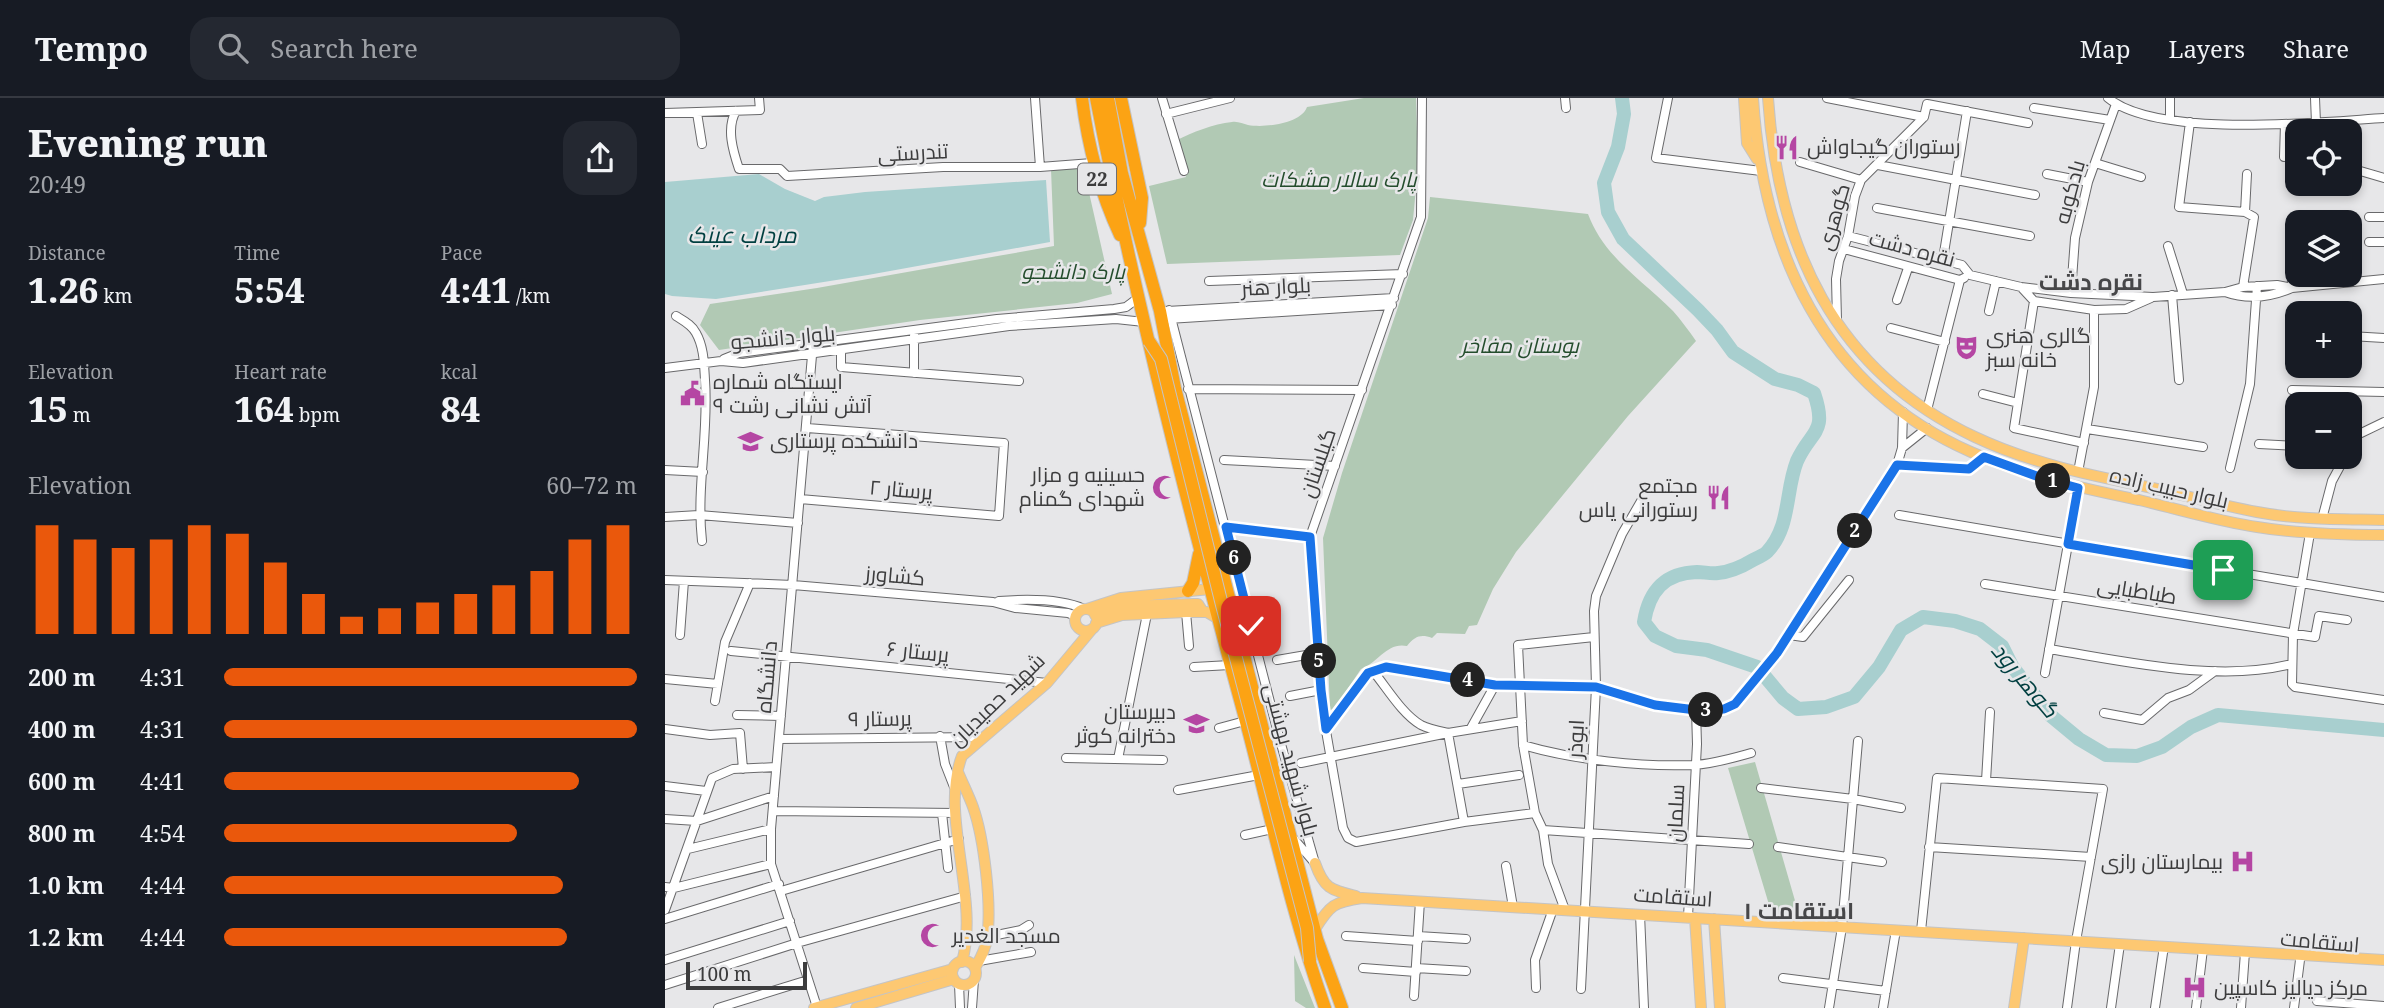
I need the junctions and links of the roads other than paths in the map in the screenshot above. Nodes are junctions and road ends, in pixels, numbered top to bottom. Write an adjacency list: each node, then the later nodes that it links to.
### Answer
1 (759, 98): 25 (street)
2 (1035, 98): 46 (street)
3 (1082, 98): 43 (highway, 22)
4 (1096, 98): 72 (highway)
5 (1108, 98): 63 (highway, بلوار شهید بهشتی)
6 (1121, 98): 63 (highway, 22)
7 (1162, 98): 29 (street)
8 (1230, 98): 29 (street)
9 (1422, 98): 75 (street, گیلستان)
10 (1565, 98): 23 (street)
11 (1668, 98): 47 (street)
12 (1744, 98): 47 (main road)
13 (1753, 98): 47 (main road, بلوار حبیب زاده)
14 (1768, 98): 41 (main road, بلوار حبیب زاده)
15 (1775, 98): 41 (main road)
16 (1827, 98): 30 (street)
17 (1938, 98): 21 (street)
18 (2108, 98): 22 (street)
19 (2170, 98): 31 (street)
20 (2315, 98): 33 (street)
21 (1926, 101): 26 (street); 30 (street)
22 (2116, 104): 31 (street); 34 (street, بادکوبه)
23 (1566, 108)
24 (2034, 108): 34 (street)
25 (736, 111): 28 (street); 46 (street, تندرستی)
26 (1967, 111): 37 (street); 55 (street)
27 (665, 113): 28 (street)
28 (697, 113): 39 (street)
29 (1166, 114): 48 (street)
30 (1924, 117): 45 (street, گوهری)
31 (2170, 118): 36 (street)
32 (2384, 118): 35 (street)
33 (2316, 119)
34 (2110, 120): 44 (street, بادکوبه)
35 (2362, 120)
36 (2190, 121): 38 (street); 59 (street)
37 (2028, 123)
38 (2285, 124): 40 (street)
39 (702, 144)
40 (2284, 157)
41 (1774, 161): 104 (main road, بلوار حبیب زاده)
42 (1800, 162): 54 (street)
43 (1092, 163): 46 (street, تندرستی); 72 (highway, 22)
44 (2095, 163): 52 (street); 56 (street, بادکوبه)
45 (1878, 165): 54 (street, گوهری); 55 (street)
46 (1040, 167)
47 (1760, 167): 129 (main road, بلوار حبیب زاده)
48 (1184, 171)
49 (2362, 172): 53 (street)
50 (2047, 174): 56 (street)
51 (2248, 174): 59 (street)
52 (2141, 177)
53 (2384, 178)
54 (1861, 180): 64 (street, گوهری)
55 (1955, 180): 57 (street); 62 (street)
56 (2088, 182): 88 (street, بادکوبه)
57 (2035, 195)
58 (1877, 208): 62 (street)
59 (2245, 212): 84 (street)
60 (2369, 217): 61 (street)
61 (2384, 217)
62 (1948, 223): 65 (street); 73 (street)
63 (1139, 234): 100 (highway, بلوار شهید بهشتی / 22)
64 (1848, 236): 66 (street, نقره دشت); 70 (street, گوهری)
65 (2030, 236)
66 (1862, 239): 71 (street); 73 (street, نقره دشت)
67 (2369, 242): 68 (street)
68 (2384, 242)
69 (2168, 246): 89 (street)
70 (1844, 249): 71 (street, نقره دشت); 104 (street, گوهری)
71 (1858, 253): 74 (street, نقره دشت)
72 (1129, 255): 93 (highway, بلوار شهید بهشتی / 22)
73 (1943, 259): 76 (street, نقره دشت)
74 (1908, 268): 78 (street, نقره دشت); 94 (street)
75 (1403, 274): 79 (street); 95 (street, گیلستان)
76 (1970, 275): 78 (street, نقره دشت); 80 (street, نقره دشت)
77 (2384, 279): 81 (street, نقره دشت)
78 (1960, 280): 112 (street)
79 (1209, 281)
80 (1996, 281): 83 (street, نقره دشت); 99 (street)
81 (2362, 281)
82 (2257, 286): 84 (street, نقره دشت); 86 (street, نقره دشت); 91 (street)
83 (2021, 287): 88 (street, نقره دشت); 96 (street)
84 (2243, 287): 87 (street, نقره دشت)
85 (2305, 287): 86 (street, نقره دشت)
86 (2292, 288): 91 (street, نقره دشت)
87 (2225, 292): 89 (street, نقره دشت); 91 (street, نقره دشت)
88 (2071, 293): 92 (street, نقره دشت)
89 (2183, 294): 90 (street, نقره دشت)
90 (2172, 295): 92 (street, نقره دشت); 120 (street)
91 (2257, 296): 144 (street)
92 (2153, 297): 98 (street, نقره دشت)
93 (1138, 298): 97 (street, بلوار دانشجو); 103 (highway, بلوار شهید بهشتی / 22)
94 (1897, 300)
95 (1393, 301): 100 (street, بلوار هنر); 123 (street, گیلستان)
96 (2034, 301): 98 (street, نقره دشت); 127 (street)
97 (1114, 309): 102 (street); 105 (street, بلوار دانشجو)
98 (2094, 310): 133 (street)
99 (1989, 311)
100 (1165, 315): 122 (street); 176 (highway, بلوار شهید بهشتی / 22)
101 (676, 316): 117 (street)
102 (1116, 319): 103 (street, بلوار دانشجو); 105 (street, بلوار دانشجو)
103 (1144, 322): 111 (highway, بلوار شهید بهشتی / 22)
104 (1837, 322): 128 (main road, بلوار حبیب زاده)
105 (998, 323): 107 (street, بلوار دانشجو); 110 (street, بلوار دانشجو)
106 (1891, 328): 112 (street)
107 (913, 329): 110 (street); 113 (street, بلوار دانشجو)
108 (2362, 337): 109 (street)
109 (2384, 338)
110 (914, 340): 114 (street, بلوار دانشجو); 119 (street)
111 (1149, 341): 168 (highway, بلوار شهید بهشتی / 22); 320 (highway, bridge)
112 (1945, 342): 128 (street)
113 (813, 344): 115 (street, دانشگاه); 116 (street, بلوار دانشجو)
114 (841, 350): 115 (street, بلوار دانشجو); 119 (street)
115 (813, 354): 116 (street, بلوار دانشجو); 131 (street, دانشگاه)
116 (721, 360): 117 (street)
117 (704, 363): 118 (street); 147 (street)
118 (665, 368)
119 (914, 373): 121 (street)
120 (2179, 380)
121 (1019, 381)
122 (1188, 389): 123 (street); 162 (street)
123 (1362, 390): 143 (street, گیلستان)
124 (2293, 390): 125 (street)
125 (2384, 393)
126 (1983, 394): 127 (street)
127 (2018, 403): 135 (street)
128 (1927, 410): 148 (main road, بلوار حبیب زاده)
129 (1903, 412): 132 (main road, بلوار حبیب زاده); 139 (street)
130 (2384, 422): 134 (street)
131 (807, 428): 154 (street, دانشگاه); 154 (street, پرستار ۲)
132 (1927, 428): 139 (street); 140 (main road, بلوار حبیب زاده)
133 (2087, 429): 135 (street); 138 (street)
134 (2362, 433)
135 (2084, 443): 148 (street)
136 (2259, 444): 137 (street)
137 (2285, 445)
138 (2203, 447)
139 (1902, 448): 142 (street)
140 (1984, 457): 142 (street); 150 (main road, بلوار حبیب زاده)
141 (1224, 460): 143 (street)
142 (1897, 465): 189 (street)
143 (1335, 466): 165 (street, گیلستان)
144 (2230, 468)
145 (2338, 469): 159 (street)
146 (665, 470): 147 (street)
147 (703, 472): 156 (street)
148 (2078, 472): 149 (main road, بلوار حبیب زاده)
149 (2124, 482): 151 (main road, بلوار حبیب زاده); 153 (main road)
150 (2078, 488): 153 (main road, بلوار حبیب زاده); 167 (street)
151 (2164, 490): 155 (main road); 159 (main road, بلوار حبیب زاده)
152 (1644, 496): 190 (street, ابوذر)
153 (2120, 496): 155 (main road, بلوار حبیب زاده)
154 (800, 499): 161 (street, دانشگاه)
155 (2161, 505): 163 (main road, بلوار حبیب زاده)
156 (699, 515): 158 (street); 161 (street); 166 (street)
157 (1899, 516): 167 (street)
158 (665, 517)
159 (2322, 519): 160 (main road, بلوار حبیب زاده)
160 (2384, 520)
161 (797, 523): 175 (street, دانشگاه)
162 (1226, 527): 165 (street); 245 (street)
163 (2310, 533): 164 (main road, بلوار حبیب زاده); 174 (street)
164 (2384, 535)
165 (1310, 537): 194 (street, گیلستان)
166 (702, 541)
167 (2068, 544): 174 (street); 179 (street)
168 (1200, 547): 177 (highway, بلوار شهید بهشتی / 22); 178 (highway)
169 (665, 580): 171 (street, کشاورز)
170 (1849, 580): 189 (street)
171 (684, 581): 172 (street, کشاورز); 188 (street)
172 (750, 583): 175 (street, کشاورز); 206 (street)
173 (1985, 584): 179 (street, طباطبایی)
174 (2301, 584): 180 (street); 187 (street)
175 (793, 585): 184 (street, کشاورز); 195 (street, دانشگاه)
176 (1226, 586): 177 (highway); 226 (highway, بلوار شهید بهشتی / 22)
177 (1210, 589): 178 (main road); 185 (highway, بلوار شهید بهشتی / 22)
178 (1188, 591): 184 (main road)
179 (2059, 596): 187 (street, طباطبایی); 192 (street)
180 (2384, 597)
181 (1186, 612): 182 (main road); 183 (main road); 191 (street)
182 (1203, 612): 184 (main road); 185 (main road)
183 (1147, 614): 184 (main road); 236 (street)
184 (1087, 618): 196 (main road, شهید حمیدیان); 196 (main road, شهید حمیدیان)
185 (1217, 618): 198 (highway, بلوار شهید بهشتی / 22)
186 (2347, 620): 187 (street)
187 (2293, 634): 199 (street)
188 (680, 635)
189 (1789, 635): 214 (street)
190 (1594, 637): 208 (street); 209 (street, ابوذر)
191 (1189, 646)
192 (2049, 649): 202 (street); 203 (street)
193 (731, 651): 195 (street, پرستار ۶)
194 (1318, 653): 197 (street); 210 (street, گیلستان)
195 (786, 656): 205 (street, پرستار ۶); 218 (street, دانشگاه)
196 (1066, 660): 205 (main road, شهید حمیدیان)
197 (1277, 660)
198 (1230, 664): 200 (street); 219 (highway, بلوار شهید بهشتی / 22)
199 (2292, 664): 202 (street); 212 (street)
200 (1193, 667)
201 (1373, 671): 207 (street); 224 (street); 225 (street)
202 (2215, 671): 216 (street)
203 (2045, 673)
204 (665, 679): 206 (street)
205 (1047, 683): 228 (main road, شهید حمیدیان)
206 (718, 684): 213 (street)
207 (1495, 685): 208 (street); 222 (street)
208 (1520, 685): 209 (street); 220 (street)
209 (1596, 687): 214 (street); 238 (street, ابوذر)
210 (1321, 690): 211 (street); 224 (street, گیلستان)
211 (1290, 696)
212 (2384, 700)
213 (715, 701)
214 (1696, 710): 241 (street, سلمان)
215 (1990, 712): 249 (street)
216 (2104, 713)
217 (737, 715): 218 (street)
218 (781, 716): 229 (street, دانشگاه)
219 (1245, 721): 221 (street); 230 (highway, بلوار شهید بهشتی / 22)
220 (1522, 721): 222 (street); 232 (street)
221 (1219, 727)
222 (1471, 728): 225 (street)
223 (665, 729): 243 (street)
224 (1326, 729): 234 (street, گیلستان)
225 (1448, 733): 234 (street); 250 (street)
226 (1265, 735): 230 (highway); 237 (highway, بلوار شهید بهشتی / 22)
227 (940, 736): 228 (street, پرستار ۹); 229 (street, پرستار ۹); 253 (street)
228 (981, 737): 246 (main road, شهید حمیدیان)
229 (779, 738): 242 (street, دانشگاه)
230 (1250, 738): 244 (highway, بلوار شهید بهشتی / 22)
231 (1858, 741): 257 (street)
232 (1523, 745): 238 (street); 262 (street)
233 (1751, 753): 241 (street)
234 (1332, 757): 240 (street); 265 (street, گیلستان)
235 (1066, 758): 236 (street)
236 (1118, 759): 239 (street)
237 (1271, 759): 244 (highway); 247 (highway, بلوار شهید بهشتی / 22)
238 (1593, 759): 241 (street); 269 (street, ابوذر)
239 (1163, 761)
240 (1301, 763)
241 (1696, 765): 273 (street, سلمان)
242 (776, 767): 243 (street); 256 (street, دانشگاه)
243 (743, 768): 255 (street)
244 (1258, 769): 254 (street); 267 (highway, بلوار شهید بهشتی / 22)
245 (1288, 769): 247 (street); 282 (street)
246 (956, 770): 253 (main road); 306 (main road)
247 (1275, 773): 271 (highway, بلوار شهید بهشتی / 22)
248 (1519, 775): 250 (street)
249 (1986, 781): 277 (street); 279 (street)
250 (1458, 784): 265 (street)
251 (665, 786): 255 (street)
252 (1761, 788): 257 (street)
253 (955, 789): 261 (main road)
254 (1178, 790)
255 (706, 791): 264 (street)
256 (774, 796): 259 (street, دانشگاه); 264 (street)
257 (1853, 799): 258 (street); 280 (street)
258 (1901, 808)
259 (773, 811): 260 (street); 266 (street, دانشگاه)
260 (942, 813): 261 (street); 274 (street)
261 (956, 813): 272 (main road)
262 (1535, 813): 265 (street); 268 (street)
263 (665, 819): 264 (street)
264 (697, 821): 278 (street)
265 (1464, 822)
266 (771, 829): 278 (street); 283 (street, دانشگاه)
267 (1273, 829): 270 (street); 320 (highway, بلوار شهید بهشتی / 22)
268 (1543, 830): 269 (street); 292 (street)
269 (1590, 833): 273 (street); 294 (street, ابوذر)
270 (1245, 835)
271 (1292, 837): 282 (street); 302 (highway, بلوار شهید بهشتی / 22)
272 (959, 839): 274 (street); 288 (main road)
273 (1693, 839): 275 (street); 296 (street, سلمان)
274 (945, 844): 285 (street); 287 (street)
275 (1749, 844)
276 (1778, 847): 280 (street)
277 (1929, 847): 279 (street); 304 (street)
278 (688, 849): 286 (street)
279 (2091, 857): 310 (street)
280 (1848, 858): 281 (street); 301 (street)
281 (1882, 862)
282 (1315, 863): 289 (main road)
283 (771, 864): 286 (street); 287 (street, دانشگاه)
284 (1506, 866): 291 (street)
285 (948, 869)
286 (669, 887): 293 (street)
287 (780, 888): 297 (street); 299 (street, دانشگاه)
288 (965, 896): 311 (street); 326 (main road)
289 (1362, 898): 290 (main road, استقامت); 302 (main road, استقامت)
290 (1420, 901): 291 (main road, استقامت); 308 (street)
291 (1513, 907): 292 (main road, استقامت)
292 (1559, 909): 294 (main road, استقامت); 331 (street)
293 (665, 910)
294 (1585, 911): 295 (main road, استقامت); 332 (street, ابوذر)
295 (1640, 914): 296 (main road, استقامت); 344 (street)
296 (1691, 918): 298 (main road, استقامت); 345 (main road)
297 (665, 919)
298 (1714, 919): 301 (main road, استقامت); 346 (main road)
299 (790, 921): 311 (street, دانشگاه); 317 (street)
300 (1029, 925): 306 (street)
301 (1842, 927): 303 (main road, استقامت); 329 (street)
302 (1315, 929): 343 (highway, بلوار شهید بهشتی / 22)
303 (1896, 930): 304 (main road, استقامت); 333 (street)
304 (1921, 931): 307 (main road, استقامت)
305 (1346, 936): 308 (street)
306 (988, 937): 323 (main road)
307 (2024, 938): 310 (main road, استقامت); 349 (main road)
308 (1418, 939): 309 (street); 324 (street)
309 (1466, 939)
310 (2076, 941): 312 (main road, استقامت); 350 (street)
311 (797, 943): 328 (street, دانشگاه); 330 (street)
312 (2120, 944): 313 (main road, استقامت); 351 (street)
313 (2164, 946): 314 (main road, استقامت); 352 (street)
314 (2203, 949): 316 (main road, استقامت); 353 (street)
315 (1031, 952): 323 (street)
316 (2249, 952): 318 (main road, استقامت); 319 (main road, استقامت); 354 (street)
317 (665, 960)
318 (2300, 960): 321 (main road, استقامت); 355 (street)
319 (2384, 960)
320 (1310, 961): 342 (highway, بلوار شهید بهشتی / 22)
321 (2384, 966)
322 (1363, 968): 324 (street)
323 (976, 969): 326 (main road); 326 (main road); 341 (street)
324 (1416, 970): 325 (street); 334 (street)
325 (1466, 971)
326 (957, 973): 338 (main road); 339 (main road); 340 (street)
327 (1783, 978): 329 (street)
328 (808, 980): 337 (street); 338 (street, دانشگاه)
329 (1833, 984): 333 (street); 347 (street)
330 (665, 985)
331 (1536, 988)
332 (1581, 989)
333 (1886, 991): 348 (street)
334 (1414, 996)
335 (2317, 1001): 336 (street)
336 (2384, 1006)
337 (718, 1008)
338 (815, 1008)
339 (856, 1008)
340 (960, 1008)
341 (972, 1008)
342 (1325, 1008)
343 (1342, 1008)
344 (1644, 1008)
345 (1701, 1008)
346 (1720, 1008)
347 (1829, 1008)
348 (1884, 1008)
349 (2014, 1008)
350 (2067, 1008)
351 (2111, 1008)
352 (2155, 1008)
353 (2196, 1008)
354 (2241, 1008)
355 (2294, 1008)

